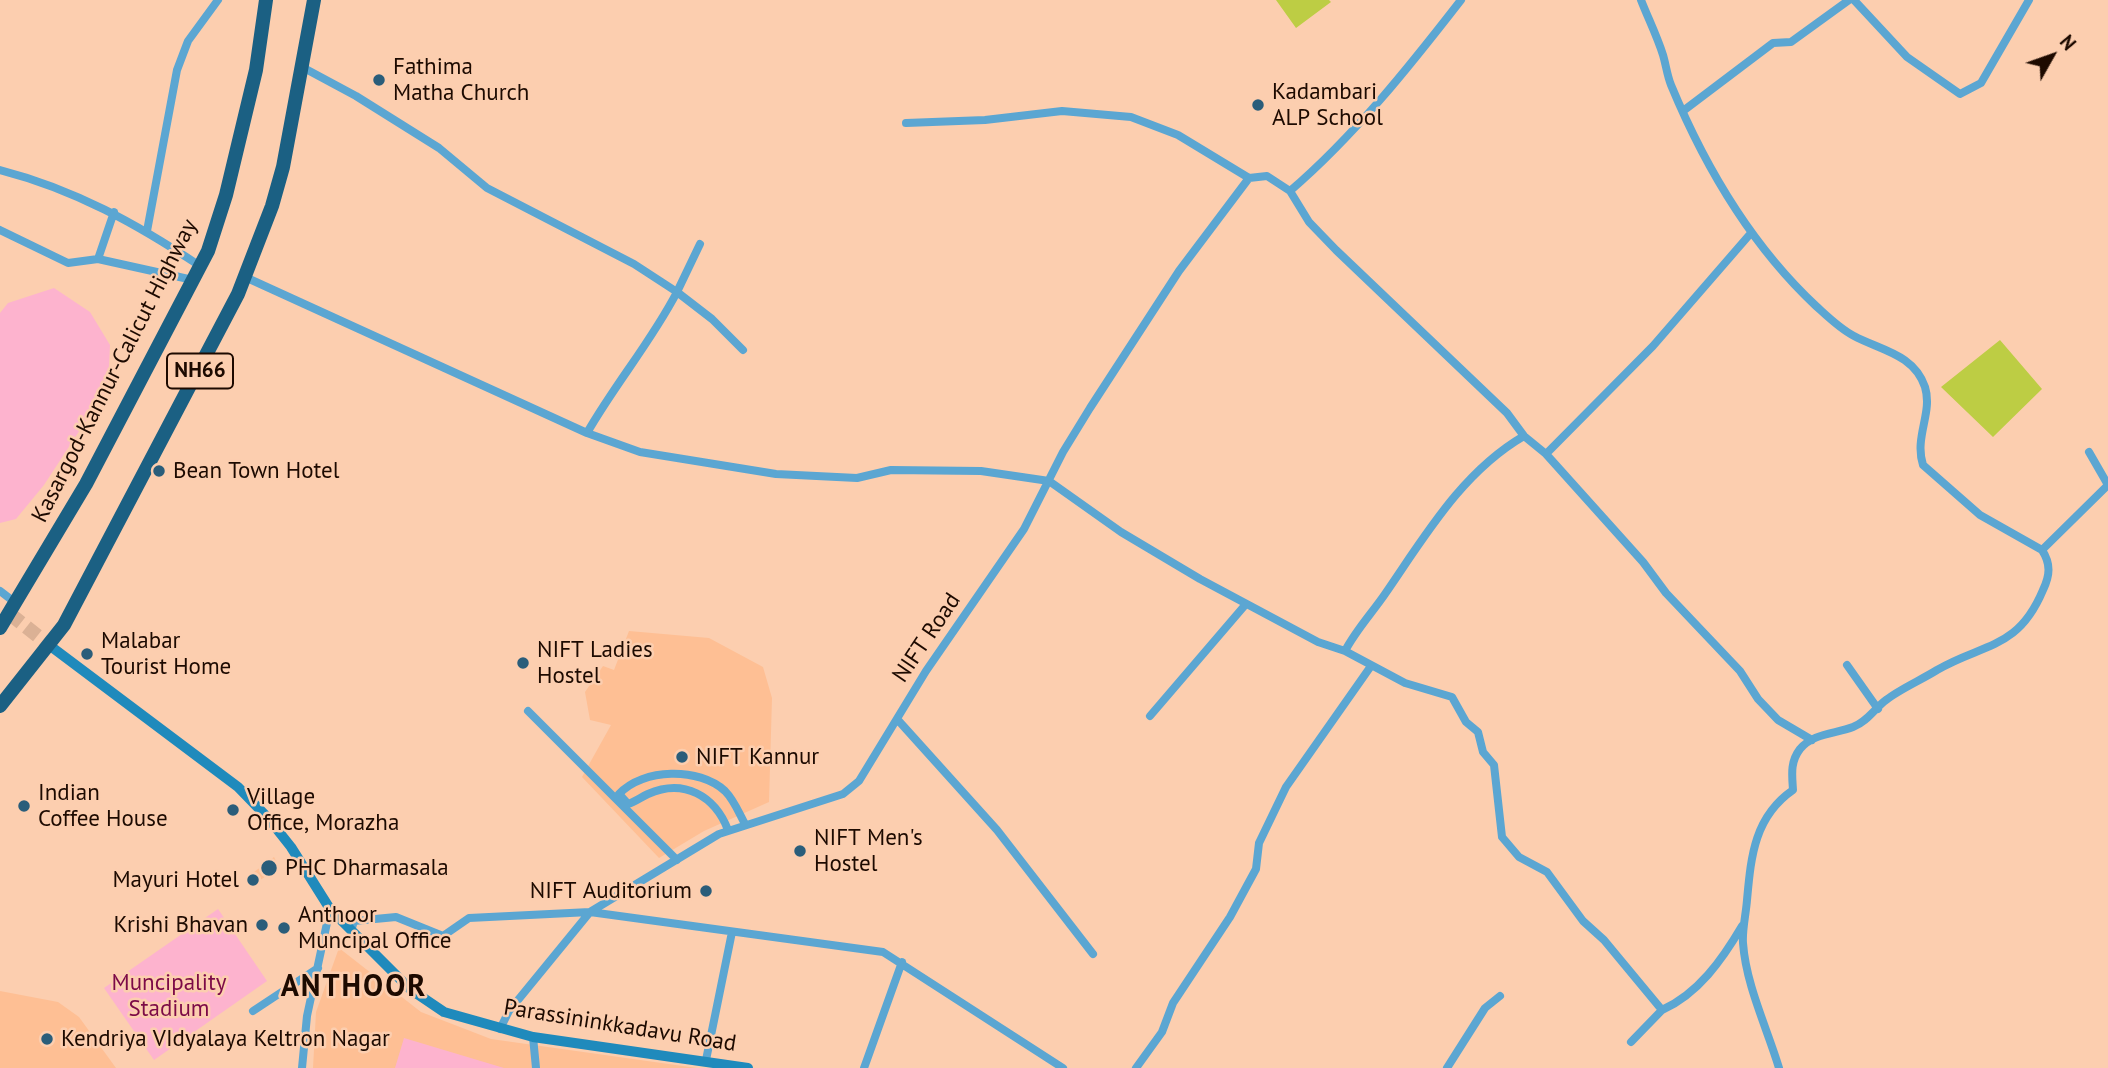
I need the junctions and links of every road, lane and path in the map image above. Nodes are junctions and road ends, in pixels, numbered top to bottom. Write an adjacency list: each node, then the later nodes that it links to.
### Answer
1 (218, 0): 17 (street)
2 (266, 0): 21 (highway, Kasargod-Kannur-Calicut Highway / NH66)
3 (314, 0): 9 (highway, NH66)
4 (1461, 0): 14 (street)
5 (1641, 0): 10 (street)
6 (1849, 0): 10 (street)
7 (1854, 0): 8 (street)
8 (2029, 0)
9 (302, 67): 22 (highway, NH66); 24 (street)
10 (1683, 111): 18 (street)
11 (906, 123): 13 (street)
12 (0, 170): 15 (street)
13 (1249, 178): 14 (street); 30 (street, NIFT Road)
14 (1290, 191): 27 (street)
15 (114, 212): 17 (street); 20 (street)
16 (0, 230): 20 (street)
17 (147, 231): 21 (street)
18 (1751, 233): 29 (street); 32 (street)
19 (700, 244): 24 (street)
20 (98, 259): 23 (street)
21 (200, 266): 23 (highway, Kasargod-Kannur-Calicut Highway / NH66)
22 (245, 277): 26 (street); 37 (highway, NH66)
23 (193, 280): 34 (highway, Kasargod-Kannur-Calicut Highway / NH66)
24 (677, 292): 25 (street); 26 (street)
25 (743, 350)
26 (587, 433): 30 (street)
27 (1524, 436): 29 (street); 38 (street)
28 (2089, 452): 31 (street)
29 (1546, 454): 46 (street)
30 (1049, 481): 35 (street); 45 (street, NIFT Road)
31 (2108, 485): 32 (street)
32 (2042, 550): 42 (street)
33 (0, 591): 34 (street)
34 (17, 604): 36 (highway, Kasargod-Kannur-Calicut Highway / NH66)
35 (1246, 604): 38 (street); 44 (street)
36 (0, 628)
37 (49, 645): 41 (highway, NH66); 50 (main road, Parassininkkadavu Road)
38 (1345, 651): 40 (street)
39 (1847, 665): 42 (street)
40 (1371, 666): 59 (street); 70 (street)
41 (0, 706)
42 (1878, 709): 46 (street)
43 (528, 712): 49 (street)
44 (1150, 716)
45 (897, 719): 47 (street, NIFT Road); 55 (street)
46 (1812, 740): 52 (street)
47 (745, 824): 48 (street, NIFT Road); 48 (street)
48 (729, 830): 49 (street, NIFT Road)
49 (677, 860): 51 (street, NIFT Road)
50 (330, 909): 53 (main road, Parassininkkadavu Road); 57 (street)
51 (590, 912): 53 (street); 54 (street); 61 (street, NIFT Road)
52 (1745, 922): 59 (street); 72 (street)
53 (351, 930): 61 (main road, Parassininkkadavu Road)
54 (732, 932): 56 (street); 64 (street)
55 (1093, 954)
56 (902, 962): 68 (street); 69 (street)
57 (318, 968): 60 (street); 65 (street)
58 (1500, 996): 71 (street)
59 (1662, 1010): 63 (street)
60 (253, 1011)
61 (500, 1029): 62 (main road, Parassininkkadavu Road)
62 (533, 1037): 64 (main road, Parassininkkadavu Road); 66 (street)
63 (1631, 1042)
64 (706, 1060): 67 (main road, Parassininkkadavu Road)
65 (302, 1068)
66 (536, 1068)
67 (748, 1068)
68 (864, 1068)
69 (1063, 1068)
70 (1136, 1068)
71 (1447, 1068)
72 (1779, 1068)

